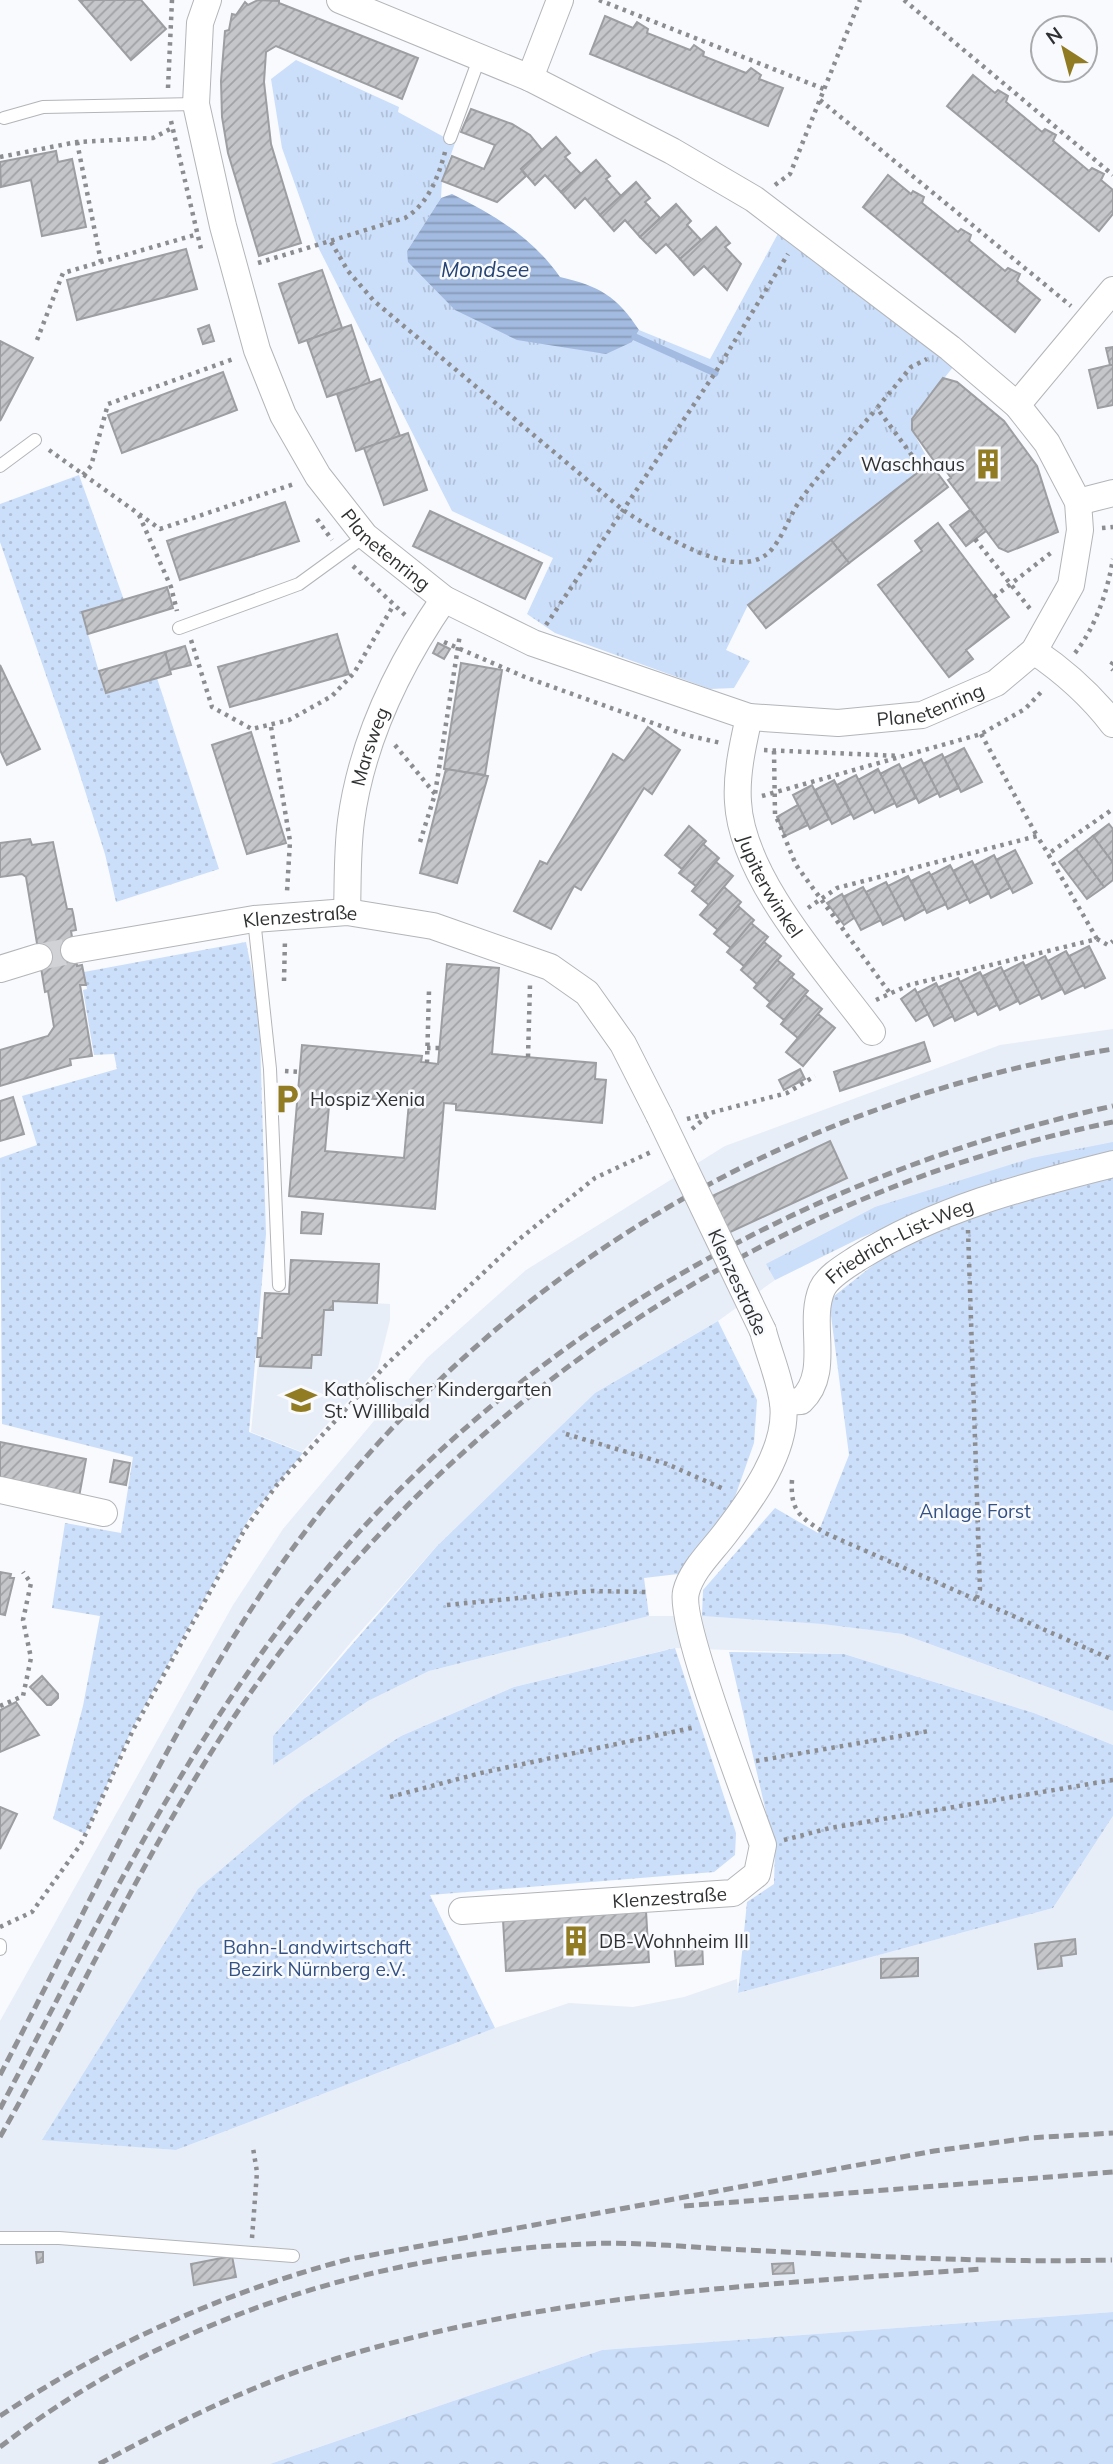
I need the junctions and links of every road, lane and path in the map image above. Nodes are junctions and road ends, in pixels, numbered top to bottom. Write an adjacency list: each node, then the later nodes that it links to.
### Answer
1 (172, 0): 12 (path)
2 (208, 0): 13 (street, Planetenring)
3 (560, 0): 9 (street)
4 (599, 0): 10 (path)
5 (860, 0): 10 (path)
6 (904, 0): 19 (path)
7 (355, 3): 8 (street, Planetenring)
8 (479, 59): 9 (street, Planetenring); 16 (lane)
9 (530, 78): 20 (street, Planetenring)
10 (824, 89): 11 (path)
11 (820, 100): 20 (path); 29 (path)
12 (168, 102): 13 (lane); 14 (lane); 15 (path)
13 (196, 103): 15 (path); 21 (street, Planetenring)
14 (4, 118)
15 (173, 128): 17 (path); 23 (path)
16 (450, 138): 24 (path)
17 (77, 142): 18 (path); 26 (path)
18 (0, 157)
19 (1113, 175)
20 (754, 200): 22 (street, Planetenring)
21 (223, 226): 23 (path); 27 (street, Planetenring)
22 (802, 232): 32 (street, Planetenring); 44 (path)
23 (197, 234): 25 (path); 26 (path)
24 (331, 242): 27 (path); 44 (path)
25 (204, 259)
26 (101, 262): 30 (path)
27 (234, 270): 33 (street, Planetenring)
28 (1113, 290): 29 (street)
29 (1088, 320): 34 (street)
30 (37, 340)
31 (231, 346): 33 (path)
32 (950, 348): 34 (street, Planetenring); 35 (path)
33 (244, 359): 40 (path); 41 (street, Planetenring)
34 (1017, 405): 43 (street, Planetenring)
35 (877, 408): 38 (path); 44 (path)
36 (35, 440): 37 (lane); 40 (path)
37 (0, 466)
38 (922, 469)
39 (287, 472): 41 (path)
40 (83, 475): 46 (path)
41 (304, 484): 46 (path); 48 (street, Planetenring)
42 (1113, 493): 43 (street)
43 (1078, 502): 47 (street, Planetenring)
44 (623, 510): 58 (path)
45 (314, 514): 50 (path)
46 (139, 515): 56 (path)
47 (1080, 530): 51 (path); 55 (street, Planetenring)
48 (365, 536): 50 (lane); 53 (street, Planetenring)
49 (975, 539): 51 (path)
50 (341, 555): 54 (path); 56 (lane)
51 (1011, 584): 52 (path); 55 (path)
52 (994, 597)
53 (454, 603): 57 (street, Marsweg); 58 (street, Planetenring); 59 (path)
54 (393, 605): 57 (path); 66 (path)
55 (1050, 622): 60 (street, Planetenring)
56 (183, 627): 66 (path)
57 (423, 629): 59 (path); 64 (street, Marsweg)
58 (533, 643): 63 (street, Planetenring)
59 (458, 649): 68 (path); 71 (path)
60 (1034, 652): 63 (street, Planetenring); 65 (street)
61 (1113, 662): 62 (path)
62 (1113, 670)
63 (749, 717): 68 (street, Jupiterwinkel)
64 (376, 723): 71 (path); 77 (street, Marsweg)
65 (1113, 724)
66 (271, 727): 78 (path)
67 (981, 734): 73 (path)
68 (742, 748): 69 (path); 80 (street, Jupiterwinkel)
69 (774, 751): 70 (path); 76 (path)
70 (900, 756)
71 (435, 794): 74 (path)
72 (1113, 808): 75 (path)
73 (1037, 836): 75 (path); 76 (path)
74 (421, 842)
75 (1049, 855): 81 (path)
76 (820, 900): 80 (path); 89 (path)
77 (347, 912): 78 (street, Klenzestraße); 84 (street, Klenzestraße)
78 (286, 917): 79 (street, Klenzestraße); 87 (path)
79 (254, 919): 83 (street, Klenzestraße); 102 (lane)
80 (790, 920): 90 (street, Jupiterwinkel)
81 (1097, 939): 82 (path); 89 (path)
82 (1113, 941)
83 (74, 950)
84 (525, 956): 93 (path); 103 (street, Klenzestraße, bridge)
85 (39, 957): 86 (street)
86 (0, 969)
87 (284, 981)
88 (429, 991): 91 (path)
89 (889, 992): 90 (path)
90 (865, 1022)
91 (427, 1048): 92 (path); 94 (path)
92 (440, 1048)
93 (528, 1058)
94 (427, 1063)
95 (815, 1076): 96 (path)
96 (710, 1114): 97 (path); 98 (path)
97 (704, 1115)
98 (685, 1135)
99 (663, 1146): 122 (path)
100 (1113, 1164): 101 (street, Friedrich-List-Weg)
101 (965, 1206): 103 (street, Friedrich-List-Weg); 111 (path)
102 (279, 1284)
103 (783, 1402): 108 (street, Klenzestraße)
104 (566, 1434): 108 (path)
105 (792, 1472): 111 (path)
106 (0, 1490): 107 (street)
107 (104, 1513)
108 (730, 1528): 115 (street, Klenzestraße)
109 (23, 1572): 114 (path)
110 (646, 1592): 112 (path)
111 (976, 1600): 113 (path)
112 (447, 1605)
113 (1113, 1660)
114 (0, 1706)
115 (720, 1721): 117 (street, Klenzestraße); 119 (path)
116 (929, 1731): 117 (path)
117 (734, 1765): 120 (street, Klenzestraße)
118 (1113, 1780): 120 (path)
119 (390, 1797)
120 (763, 1845): 121 (street, Klenzestraße)
121 (462, 1912)
122 (0, 1927)
123 (253, 2148): 125 (path)
124 (0, 2238): 125 (lane)
125 (251, 2252): 126 (lane)
126 (293, 2256)

